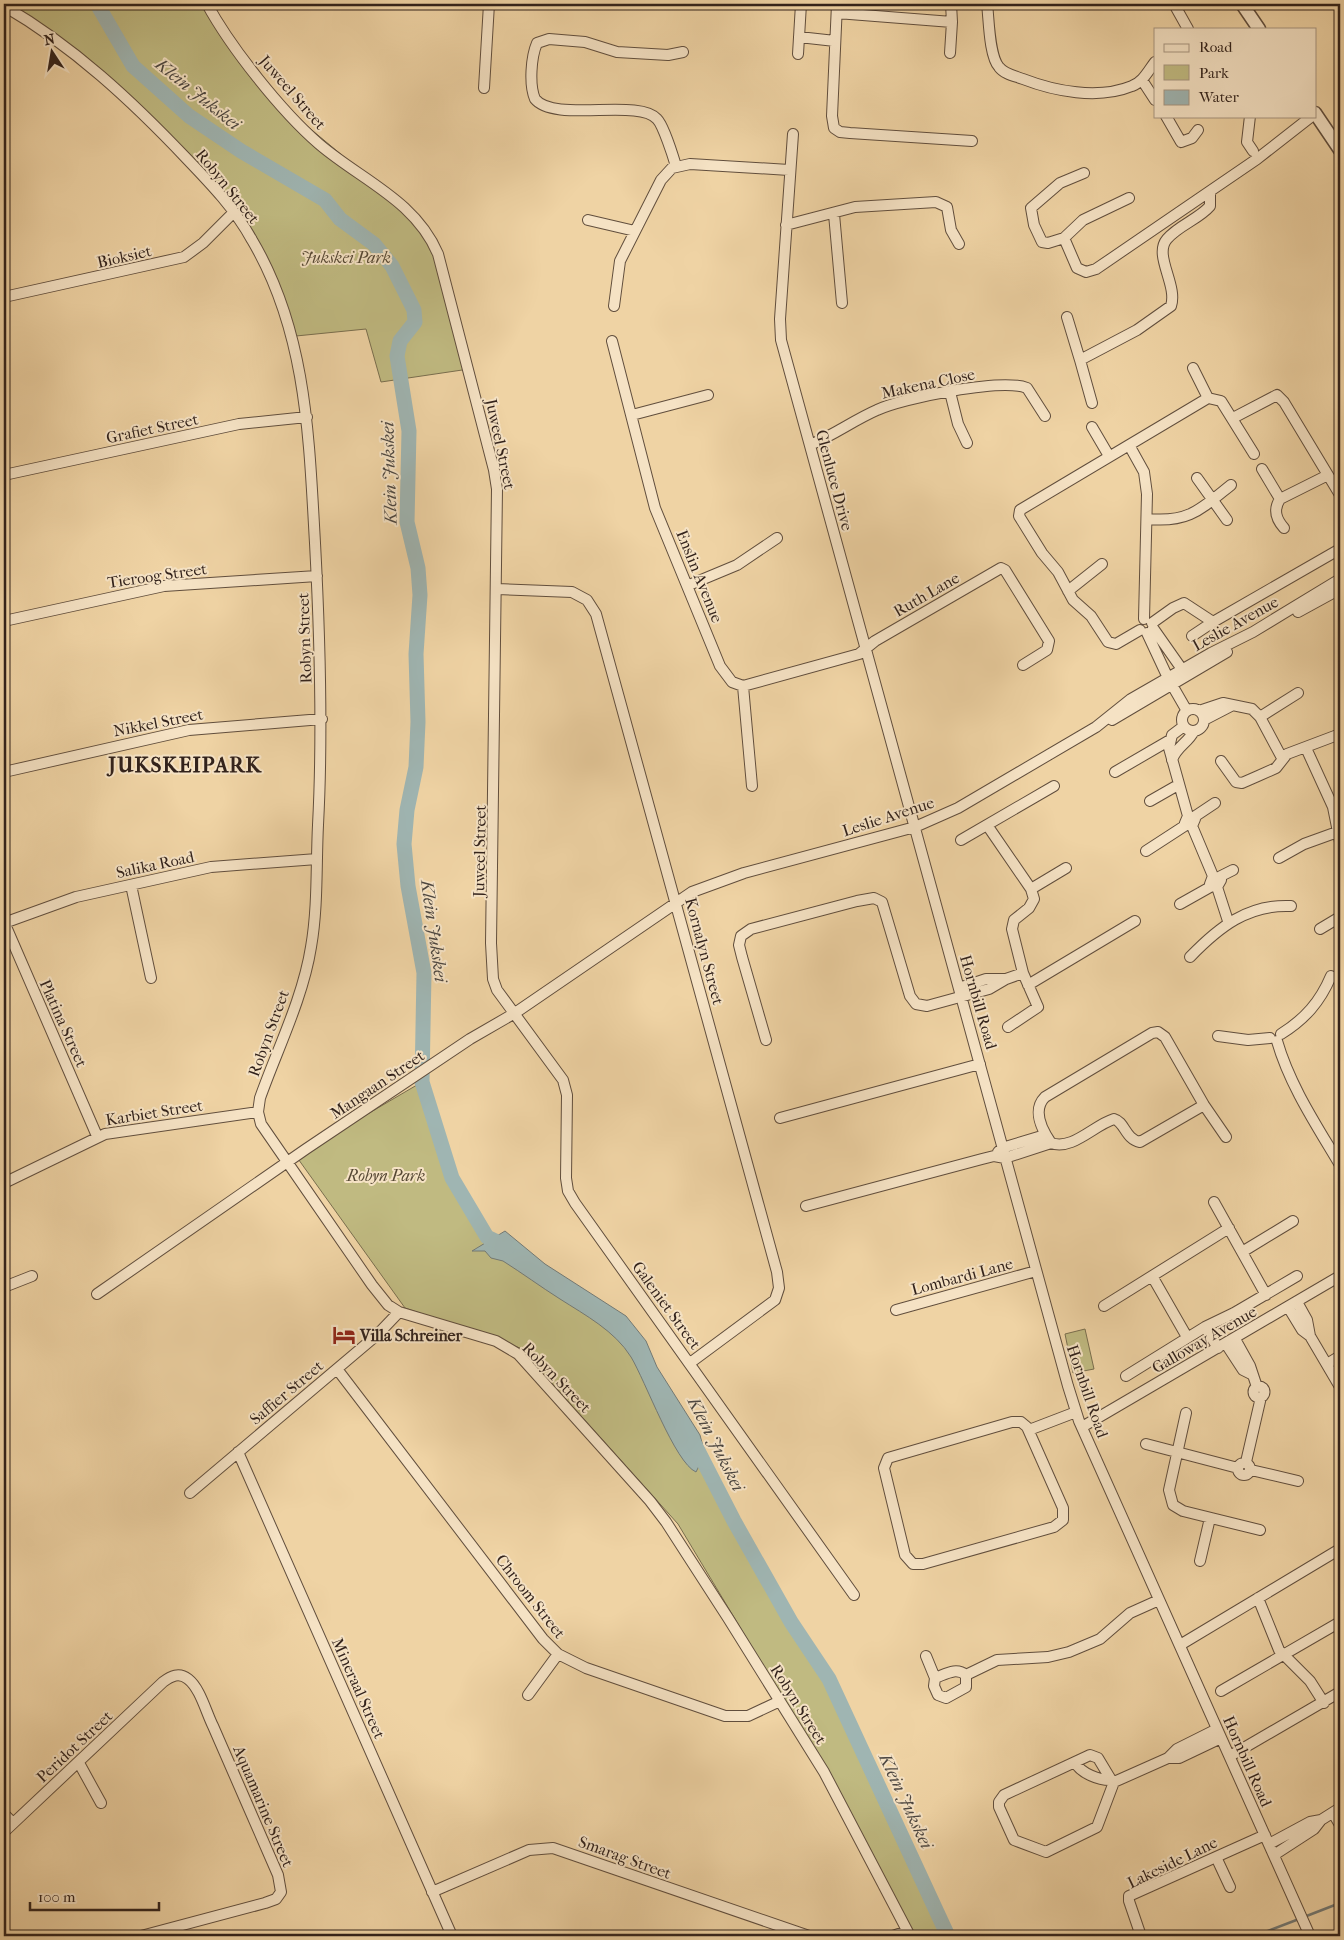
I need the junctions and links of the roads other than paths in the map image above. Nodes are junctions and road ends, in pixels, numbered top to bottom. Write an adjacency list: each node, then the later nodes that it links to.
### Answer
1 (207, 4): 81 (street, Juweel Street)
2 (489, 4): 20 (street)
3 (801, 4): 13 (street)
4 (951, 4): 10 (street)
5 (987, 4): 19 (street)
6 (1174, 4): 11 (street)
7 (1242, 4): 12 (street)
8 (4, 6): 36 (street, Robyn Street)
9 (837, 8): 10 (street); 14 (street)
10 (952, 22): 16 (street)
11 (1187, 28)
12 (1258, 28)
13 (799, 38): 14 (street); 17 (street)
14 (835, 41): 28 (street)
15 (683, 52): 31 (street)
16 (950, 53)
17 (798, 54)
18 (1154, 63): 19 (street)
19 (1142, 80): 21 (street)
20 (484, 88)
21 (1154, 98)
22 (1316, 115): 30 (street)
23 (1167, 118): 26 (street)
24 (1250, 118): 29 (street)
25 (1309, 118): 34 (street)
26 (1198, 130)
27 (793, 134): 32 (street, Glenluce Drive)
28 (972, 141)
29 (1253, 150)
30 (1340, 150)
31 (676, 166): 32 (street); 40 (street)
32 (790, 170): 39 (street, Glenluce Drive)
33 (1084, 172): 41 (street)
34 (1210, 192): 41 (street); 48 (street)
35 (1129, 198): 41 (street)
36 (234, 212): 43 (street, Bioksiet); 56 (street, Robyn Street)
37 (834, 214): 39 (street); 42 (street); 44 (street)
38 (588, 220): 40 (street)
39 (786, 225): 60 (street, Glenluce Drive)
40 (635, 231): 45 (street)
41 (1064, 238)
42 (960, 244)
43 (4, 298)
44 (842, 303)
45 (614, 306)
46 (1067, 317): 48 (street)
47 (612, 340): 54 (street, Enslin Avenue)
48 (1080, 360): 53 (street)
49 (1193, 368): 52 (street)
50 (950, 392): 55 (street, Makena Close); 59 (street); 60 (street, Makena Close)
51 (708, 395): 54 (street)
52 (1208, 398): 57 (street); 61 (street)
53 (1092, 402)
54 (632, 415): 80 (street, Enslin Avenue)
55 (1045, 416)
56 (307, 417): 66 (street, Grafiet Street); 78 (street, Robyn Street)
57 (1233, 418): 62 (street); 65 (street)
58 (1092, 427): 63 (street)
59 (968, 443)
60 (810, 445): 88 (street, Glenluce Drive)
61 (1129, 445): 63 (street); 72 (street)
62 (1254, 454)
63 (1109, 456): 83 (street)
64 (1262, 469): 71 (street)
65 (1328, 475): 69 (street); 71 (street)
66 (4, 476)
67 (1197, 478): 70 (street)
68 (1231, 485): 70 (street)
69 (1340, 495)
70 (1213, 499): 72 (street); 73 (street)
71 (1280, 499): 74 (street)
72 (1148, 519): 86 (street)
73 (1227, 520)
74 (1284, 528)
75 (778, 538): 80 (street)
76 (1340, 549): 85 (street)
77 (1102, 564): 83 (street)
78 (317, 576): 84 (street, Tieroog Street); 98 (street, Robyn Street)
79 (1340, 579): 90 (street, Leslie Avenue)
80 (689, 585): 92 (street, Enslin Avenue)
81 (497, 589): 128 (street, Kornalyn Street); 142 (street, Juweel Street)
82 (1340, 589): 90 (street, Leslie Avenue)
83 (1068, 590): 86 (street)
84 (4, 621)
85 (1212, 622): 86 (street); 87 (street)
86 (1147, 627): 90 (street); 91 (street)
87 (1192, 636)
88 (866, 649): 89 (street, Ruth Lane); 92 (street); 117 (street, Glenluce Drive)
89 (1023, 665)
90 (1184, 673): 91 (street, Leslie Avenue)
91 (1170, 682): 95 (street); 117 (street, Leslie Avenue)
92 (743, 686): 111 (street)
93 (1298, 693): 97 (street)
94 (1231, 706): 96 (street); 97 (street); 99 (street)
95 (1187, 711): 96 (street); 100 (street)
96 (1199, 711): 99 (street)
97 (1260, 717): 105 (street)
98 (322, 719): 108 (street, Nikkel Street); 122 (street, Robyn Street)
99 (1204, 720): 101 (street)
100 (1184, 726): 101 (street); 103 (street)
101 (1194, 732): 106 (street)
102 (1340, 734): 104 (street)
103 (1170, 740): 106 (street); 109 (street)
104 (1306, 748): 105 (street); 118 (street)
105 (1282, 758): 107 (street)
106 (1172, 760): 110 (street)
107 (1221, 761)
108 (4, 772)
109 (1115, 772)
110 (1178, 785): 113 (street); 115 (street)
111 (752, 786)
112 (1054, 786): 116 (street)
113 (1150, 801)
114 (1215, 803): 115 (street)
115 (1190, 821): 120 (street); 125 (street)
116 (987, 825): 119 (street); 127 (street)
117 (915, 827): 128 (street, Leslie Avenue); 141 (street, Hornbill Road)
118 (1339, 835): 121 (street)
119 (961, 840)
120 (1146, 851)
121 (1278, 858)
122 (317, 859): 126 (street, Salika Road); 149 (street, Robyn Street)
123 (1066, 868): 127 (street)
124 (1233, 870): 125 (street)
125 (1215, 882): 129 (street); 134 (street)
126 (131, 884): 133 (street, Salika Road); 139 (street)
127 (1031, 889): 137 (street)
128 (676, 902): 142 (street, Mangaan Street); 179 (street, Kornalyn Street)
129 (1180, 904)
130 (1291, 906): 134 (street)
131 (1340, 917): 135 (street)
132 (1135, 921): 140 (street)
133 (4, 922): 151 (street, Platina Street)
134 (1228, 922): 136 (street)
135 (1320, 929)
136 (1190, 957)
137 (1023, 973): 140 (street); 141 (street)
138 (1331, 976): 145 (street)
139 (151, 978)
140 (1028, 985): 143 (street)
141 (961, 993): 146 (street); 147 (street, Hornbill Road)
142 (515, 1013): 155 (street, Mangaan Street); 179 (street, Galeniet Street)
143 (1008, 1027)
144 (1218, 1036): 145 (street)
145 (1276, 1038): 156 (street)
146 (766, 1040)
147 (980, 1064): 150 (street); 154 (street, Hornbill Road)
148 (1204, 1105): 152 (street); 153 (street); 153 (street)
149 (258, 1112): 151 (street, Karbiet Street); 155 (street, Robyn Street)
150 (780, 1118)
151 (97, 1136): 157 (street, Karbiet Street)
152 (1226, 1137)
153 (1048, 1139): 154 (street)
154 (1004, 1153): 159 (street); 163 (street, Hornbill Road)
155 (286, 1162): 169 (street, Mangaan Street); 174 (street, Robyn Street)
156 (1340, 1165)
157 (4, 1183)
158 (1214, 1202): 161 (street)
159 (806, 1206)
160 (1293, 1222): 162 (street)
161 (1228, 1228): 162 (street); 165 (street)
162 (1242, 1252): 170 (street)
163 (1036, 1272): 173 (street, Lombardi Lane); 184 (street, Hornbill Road)
164 (32, 1276): 168 (street)
165 (1152, 1276): 172 (street); 176 (street)
166 (1296, 1276): 170 (street)
167 (1340, 1276): 171 (street, Galloway Avenue)
168 (4, 1287)
169 (97, 1294)
170 (1266, 1295): 175 (street)
171 (1293, 1305): 177 (street, Galloway Avenue); 180 (street)
172 (1104, 1306)
173 (896, 1310)
174 (399, 1312): 181 (street, Saffier Street); 212 (street, Robyn Street)
175 (1205, 1327): 176 (street); 177 (street)
176 (1188, 1337): 182 (street)
177 (1226, 1344): 186 (street, Galloway Avenue); 191 (street)
178 (1340, 1356): 180 (street)
179 (690, 1363): 198 (street, Galeniet Street)
180 (1327, 1364): 183 (street)
181 (337, 1369): 189 (street, Saffier Street); 203 (street, Chroom Street)
182 (1126, 1376)
183 (1340, 1387)
184 (1076, 1412): 186 (street, Hornbill Road); 187 (street)
185 (1186, 1413): 190 (street)
186 (1082, 1428): 200 (street, Hornbill Road)
187 (1029, 1430): 187 (street)
188 (1146, 1444): 190 (street)
189 (238, 1452): 193 (street, Saffier Street); 230 (street, Mineraal Street)
190 (1178, 1452): 191 (street); 194 (street)
191 (1245, 1466): 192 (street)
192 (1298, 1481)
193 (190, 1493)
194 (1210, 1518): 195 (street); 197 (street)
195 (1260, 1530)
196 (1340, 1549): 199 (street)
197 (1200, 1561)
198 (854, 1595)
199 (1258, 1598): 202 (street); 205 (street)
200 (1159, 1600): 202 (street, Hornbill Road); 206 (street)
201 (1340, 1622): 205 (street)
202 (1180, 1645): 214 (street, Hornbill Road)
203 (558, 1654): 211 (street); 212 (street, Chroom Street)
204 (926, 1656): 207 (street)
205 (1284, 1656): 209 (street); 213 (street)
206 (966, 1675): 207 (street); 207 (street)
207 (935, 1678)
208 (163, 1682): 217 (street, Peridot Street); 232 (street, Aquamarine Street)
209 (1221, 1691)
210 (1340, 1692): 213 (street)
211 (528, 1695)
212 (780, 1701): 231 (street, Robyn Street)
213 (1324, 1703): 215 (street)
214 (1219, 1733): 215 (street, Hornbill Road); 218 (street)
215 (1230, 1756): 226 (street, Hornbill Road)
216 (1075, 1762): 218 (street); 218 (street); 218 (street)
217 (79, 1763): 219 (street); 223 (street, Peridot Street)
218 (1112, 1781)
219 (101, 1803)
220 (1336, 1810): 222 (street); 224 (street)
221 (4, 1814): 223 (street)
222 (1321, 1820): 226 (street, Lakeside Lane); 227 (street)
223 (13, 1823): 225 (street, Peridot Street)
224 (1340, 1826)
225 (4, 1832)
226 (1267, 1839): 227 (street, Hornbill Road); 228 (street, Lakeside Lane)
227 (1274, 1855): 237 (street, Hornbill Road)
228 (1216, 1857): 229 (street); 236 (street, Lakeside Lane)
229 (1230, 1887)
230 (432, 1892): 233 (street, Mineraal Street); 234 (street, Smarag Street)
231 (909, 1934): 235 (street)
232 (141, 1936)
233 (452, 1936)
234 (809, 1936)
235 (893, 1936)
236 (1141, 1936)
237 (1310, 1936)

